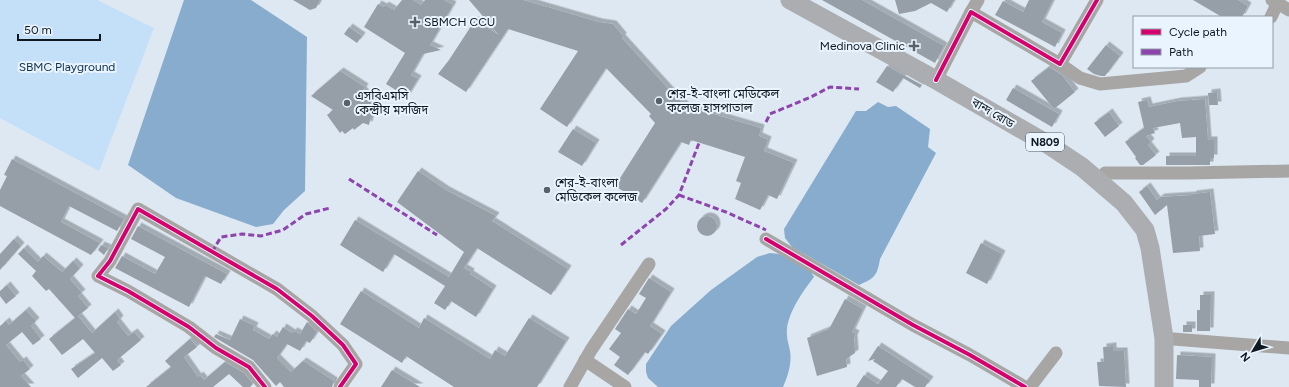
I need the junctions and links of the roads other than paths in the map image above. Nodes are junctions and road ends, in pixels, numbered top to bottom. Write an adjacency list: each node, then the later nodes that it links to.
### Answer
1 (790, 0): 11 (highway, বান্দ রোড / N809)
2 (810, 0): 11 (highway, বান্দ রোড / N809)
3 (978, 0): 7 (street)
4 (1097, 0): 9 (street)
5 (1276, 1): 6 (street); 8 (street)
6 (1289, 10)
7 (971, 12): 9 (street); 11 (street)
8 (1271, 16)
9 (1060, 64): 10 (street)
10 (1198, 68)
11 (938, 75): 13 (highway, বান্দ রোড / N809); 26 (highway, বান্দ রোড / N809)
12 (1289, 170): 13 (street)
13 (1105, 173): 16 (highway, বান্দ রোড / N809)
14 (766, 239): 24 (street)
15 (649, 264): 19 (street)
16 (1173, 339): 17 (street); 27 (highway, বান্দ রোড / N809)
17 (1289, 348)
18 (1056, 352): 25 (street)
19 (585, 360): 22 (street); 23 (street)
20 (265, 387): 21 (street)
21 (340, 387)
22 (570, 387)
23 (625, 387)
24 (1025, 387)
25 (1030, 387)
26 (1164, 387)
27 (1174, 387)

